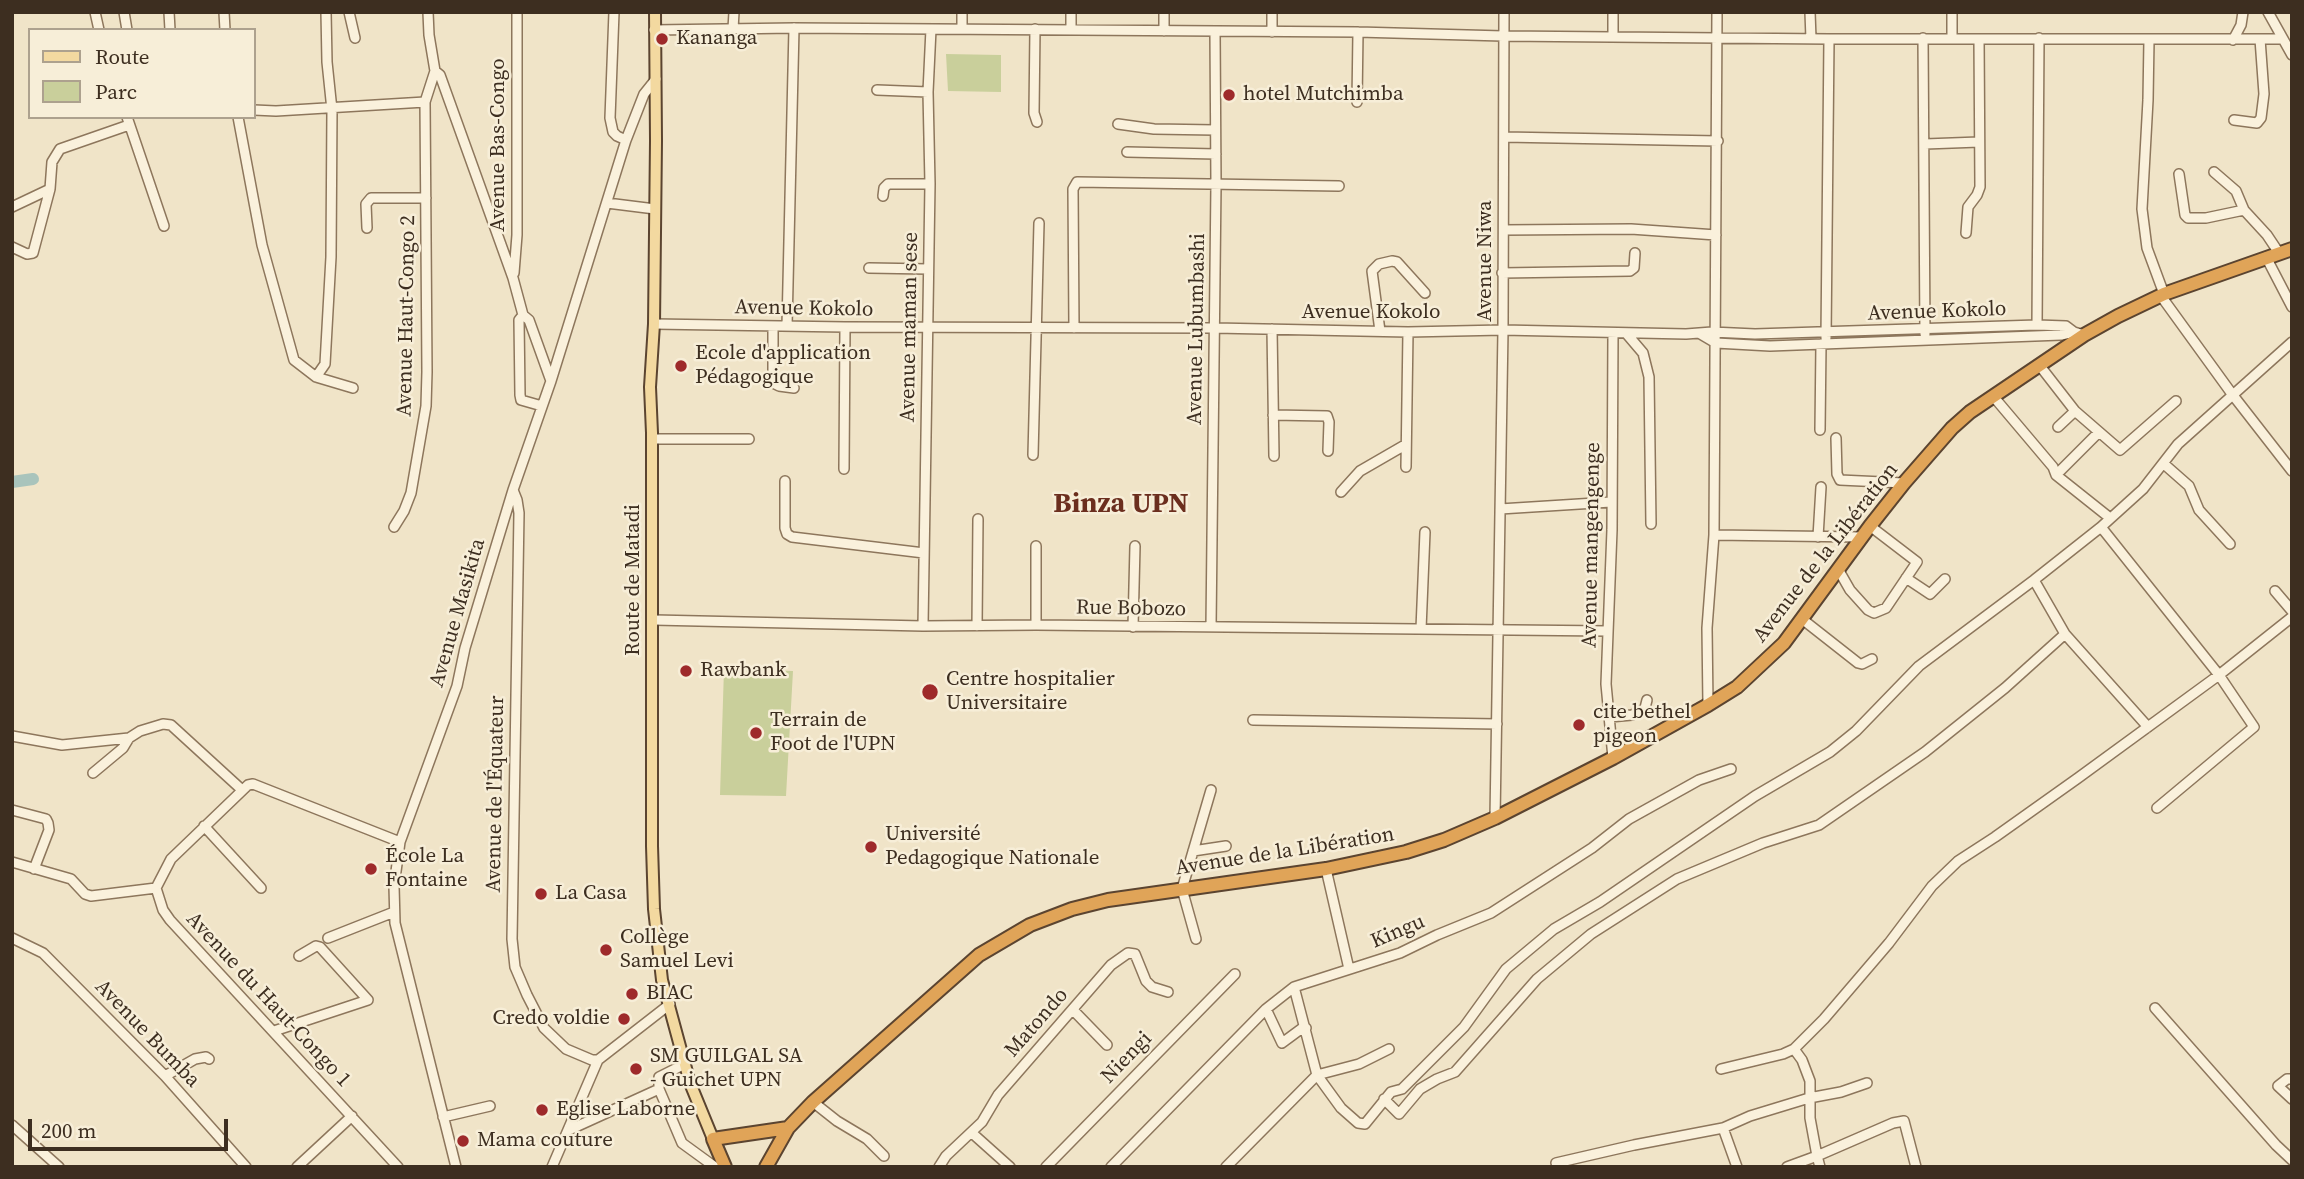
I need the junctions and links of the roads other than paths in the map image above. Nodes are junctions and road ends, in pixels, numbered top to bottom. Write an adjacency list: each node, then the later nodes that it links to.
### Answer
1 (326, 12): 51 (street)
2 (349, 12): 32 (street)
3 (428, 12): 45 (street, Avenue Haut-Congo 2)
4 (517, 12): 91 (street, Avenue Bas-Congo)
5 (614, 12): 60 (street)
6 (654, 12): 25 (main road, Route de Matadi)
7 (734, 12): 20 (street)
8 (962, 12): 22 (street)
9 (1070, 12): 24 (street)
10 (1164, 12): 26 (street)
11 (1272, 12): 28 (street)
12 (1504, 12): 30 (street, Avenue Niwa)
13 (1613, 12): 31 (street)
14 (1717, 12): 33 (street)
15 (1810, 12): 38 (street)
16 (1952, 12): 40 (street)
17 (2268, 13): 37 (street)
18 (2243, 16): 41 (street); 43 (street)
19 (794, 28): 20 (street); 21 (street); 99 (street)
20 (733, 29): 25 (street)
21 (932, 29): 22 (street); 48 (street, Avenue maman sese)
22 (962, 29): 23 (street)
23 (1035, 29): 24 (street); 56 (street)
24 (1071, 29): 26 (street)
25 (654, 30): 46 (main road, Route de Matadi)
26 (1164, 31): 27 (street)
27 (1214, 32): 28 (street); 58 (street, Avenue Lubumbashi)
28 (1272, 32): 29 (street)
29 (1358, 32): 30 (street); 50 (street)
30 (1503, 36): 31 (street); 59 (street, Avenue Niwa)
31 (1613, 37): 33 (street)
32 (355, 38)
33 (1716, 38): 38 (street); 61 (street)
34 (1923, 38): 39 (street); 40 (street); 63 (street)
35 (1979, 38): 36 (street); 40 (street); 62 (street)
36 (2039, 38): 42 (street); 97 (street)
37 (2282, 38): 41 (street); 44 (street)
38 (1811, 39): 39 (street)
39 (1829, 39): 115 (street)
40 (1952, 39)
41 (2257, 39): 43 (street); 54 (street)
42 (2149, 40): 43 (street); 93 (street)
43 (2233, 40)
44 (2292, 55)
45 (435, 71): 49 (street, Avenue Haut-Congo 2); 91 (street)
46 (656, 79): 60 (street, Avenue Masikita); 76 (main road, Route de Matadi)
47 (877, 90): 48 (street)
48 (928, 92): 68 (street, Avenue maman sese)
49 (425, 102): 51 (street); 73 (street, Avenue Haut-Congo 2)
50 (1357, 102)
51 (331, 106): 52 (street); 119 (street)
52 (256, 110)
53 (238, 119): 119 (street)
54 (2234, 120)
55 (128, 121): 71 (street); 79 (street)
56 (1037, 122)
57 (1118, 124): 58 (street)
58 (1215, 130): 65 (street, Avenue Lubumbashi)
59 (1504, 137): 61 (street); 81 (street, Avenue Niwa)
60 (626, 140): 74 (street, Avenue Masikita)
61 (1718, 141): 83 (street)
62 (1979, 142): 63 (street); 82 (street)
63 (1925, 144): 113 (street)
64 (1127, 152): 65 (street)
65 (1216, 153): 69 (street, Avenue Lubumbashi)
66 (2214, 172): 77 (street)
67 (2179, 174): 77 (street)
68 (930, 184): 72 (street); 89 (street, Avenue maman sese)
69 (1216, 184): 70 (street); 103 (street); 104 (street, Avenue Lubumbashi)
70 (1339, 186)
71 (50, 189): 75 (street); 84 (street)
72 (883, 196)
73 (426, 198): 80 (street); 155 (street, Avenue Haut-Congo 2)
74 (607, 203): 76 (street); 120 (street, Avenue Masikita)
75 (12, 207)
76 (655, 209): 96 (main road, Route de Matadi)
77 (2244, 210): 85 (street)
78 (1039, 223): 102 (street)
79 (164, 226)
80 (366, 228)
81 (1504, 230): 83 (street); 90 (street, Avenue Niwa)
82 (1966, 233)
83 (1716, 235): 109 (street)
84 (12, 247)
85 (2285, 251): 87 (highway, Avenue de la Libération)
86 (1635, 253): 90 (street)
87 (2266, 257): 93 (highway, Avenue de la Libération); 94 (street)
88 (869, 268): 89 (street)
89 (928, 269): 101 (street, Avenue maman sese)
90 (1502, 273): 106 (street, Avenue Niwa)
91 (513, 278): 95 (street)
92 (1425, 293): 107 (street)
93 (2162, 295): 114 (highway, Avenue de la Libération); 123 (street)
94 (2292, 307)
95 (523, 315): 120 (street); 126 (street)
96 (654, 324): 98 (street, Avenue Kokolo); 133 (main road, Route de Matadi)
97 (2037, 325): 113 (street, Avenue Kokolo); 114 (street, Avenue Kokolo)
98 (773, 326): 99 (street, Avenue Kokolo); 122 (street)
99 (787, 326): 100 (street, Avenue Kokolo)
100 (845, 327): 101 (street, Avenue Kokolo); 141 (street)
101 (928, 327): 102 (street, Avenue Kokolo); 164 (street, Avenue maman sese)
102 (1035, 327): 103 (street, Avenue Kokolo); 137 (street)
103 (1074, 328): 104 (street, Avenue Kokolo)
104 (1214, 328): 105 (street, Avenue Kokolo); 178 (street, Avenue Lubumbashi)
105 (1272, 329): 107 (street, Avenue Kokolo); 128 (street)
106 (1503, 330): 108 (street, Avenue Kokolo); 110 (street, Avenue Kokolo); 150 (street, Avenue Niwa)
107 (1380, 331): 108 (street, Avenue Kokolo)
108 (1408, 332): 135 (street)
109 (1717, 332): 112 (street, Avenue Kokolo); 115 (street, Avenue Kokolo); 117 (street)
110 (1613, 333): 111 (street, Avenue Kokolo); 149 (street, Avenue mangengenge)
111 (1626, 333): 112 (street, Avenue Kokolo); 153 (street)
112 (1699, 333): 117 (street)
113 (1925, 334): 114 (street); 115 (street)
114 (2079, 334): 118 (highway, Avenue de la Libération)
115 (1824, 340): 117 (street); 130 (street)
116 (2292, 342): 123 (street)
117 (1716, 343): 158 (street)
118 (2040, 366): 124 (highway, Avenue de la Libération); 127 (street)
119 (316, 377): 121 (street)
120 (551, 381): 126 (street, Avenue Masikita)
121 (353, 388)
122 (794, 388)
123 (2232, 394): 139 (street); 142 (street)
124 (1993, 396): 143 (street); 145 (highway, Avenue de la Libération)
125 (2176, 401): 131 (street)
126 (542, 406): 147 (street, Avenue Masikita)
127 (2075, 411): 129 (street); 131 (street)
128 (1273, 415): 136 (street); 138 (street)
129 (2057, 427)
130 (1821, 430)
131 (2098, 433): 143 (street)
132 (1836, 438): 145 (street)
133 (652, 439): 134 (street); 173 (main road, Route de Matadi)
134 (749, 439)
135 (1405, 445): 140 (street); 148 (street)
136 (1328, 451)
137 (1033, 455)
138 (1274, 456)
139 (2164, 464): 151 (street); 161 (street)
140 (1406, 467)
141 (844, 469)
142 (2292, 471)
143 (2056, 475): 151 (street)
144 (785, 481): 164 (street)
145 (1904, 483): 154 (highway, Avenue de la Libération)
146 (1821, 487): 159 (street)
147 (513, 490): 202 (street, Avenue Masikita); 230 (street, Avenue de l'Équateur)
148 (1341, 492)
149 (1611, 502): 150 (street); 181 (street, Avenue mangengenge)
150 (1500, 509): 180 (street, Avenue Niwa)
151 (2110, 518): 156 (street)
152 (978, 519): 176 (street)
153 (1651, 524)
154 (1870, 526): 160 (highway, Avenue de la Libération); 166 (street)
155 (394, 527)
156 (2101, 527): 168 (street); 184 (street)
157 (1425, 532): 179 (street)
158 (1714, 535): 159 (street); 186 (street)
159 (1818, 537): 160 (street)
160 (1861, 537): 165 (highway, Avenue de la Libération)
161 (2230, 544)
162 (1036, 546): 174 (street)
163 (1135, 546): 177 (street)
164 (924, 553): 175 (street, Avenue maman sese)
165 (1838, 569): 166 (street); 172 (highway, Avenue de la Libération)
166 (1906, 578): 167 (street)
167 (1945, 579)
168 (2034, 580): 182 (street); 239 (street)
169 (2276, 591): 170 (street)
170 (2292, 611)
171 (2292, 617): 184 (street)
172 (1802, 619): 183 (street); 186 (highway, Avenue de la Libération)
173 (654, 620): 175 (street, Rue Bobozo); 220 (main road, Route de Matadi)
174 (1036, 625): 176 (street, Rue Bobozo); 177 (street, Rue Bobozo)
175 (923, 626): 176 (street, Rue Bobozo)
176 (977, 626)
177 (1133, 627): 178 (street, Rue Bobozo)
178 (1211, 627): 179 (street, Rue Bobozo)
179 (1421, 629): 180 (street, Rue Bobozo)
180 (1498, 631): 181 (street, Rue Bobozo); 189 (street, Avenue Niwa)
181 (1608, 631): 187 (street, Avenue mangengenge)
182 (2065, 634): 190 (street); 239 (street)
183 (1872, 659)
184 (2219, 675): 190 (street); 198 (street)
185 (1647, 700): 187 (street)
186 (1708, 705): 193 (highway, Avenue de la Libération)
187 (1610, 717): 193 (street, Avenue mangengenge)
188 (1252, 720): 189 (street)
189 (1497, 724): 200 (street, Avenue Niwa)
190 (2148, 727): 228 (street)
191 (12, 736): 192 (street)
192 (129, 738): 195 (street); 196 (street)
193 (1613, 758): 200 (highway, Avenue de la Libération)
194 (1731, 769): 216 (street, Kingu)
195 (93, 774)
196 (241, 789): 201 (street); 202 (street)
197 (1211, 790): 204 (street)
198 (2157, 808)
199 (12, 810): 206 (street)
200 (1495, 818): 207 (highway, Avenue de la Libération)
201 (204, 826): 208 (street); 209 (street)
202 (400, 842): 211 (street, Avenue Masikita)
203 (1226, 846): 204 (street)
204 (1193, 850): 210 (street)
205 (12, 862): 206 (street)
206 (34, 869): 208 (street)
207 (1326, 869): 210 (highway, Avenue de la Libération); 216 (street)
208 (156, 888): 225 (street, Avenue du Haut-Congo 1)
209 (261, 888)
210 (1182, 889): 214 (street); 241 (highway, Avenue de la Libération)
211 (394, 912): 213 (street); 244 (street, Avenue Masikita)
212 (12, 938): 234 (street, Avenue Bumba)
213 (328, 938)
214 (1196, 939)
215 (299, 956): 225 (street)
216 (1349, 970): 218 (street, Kingu)
217 (1235, 974): 266 (street, Niengi)
218 (1294, 987): 222 (street, Kingu); 224 (street)
219 (1168, 992): 223 (street, Matondo)
220 (670, 1004): 230 (street); 231 (main road, Route de Matadi)
221 (2155, 1007): 253 (street)
222 (1266, 1009): 224 (street); 267 (street, Kingu)
223 (1073, 1010): 226 (street); 249 (street, Matondo)
224 (1306, 1028): 233 (street)
225 (274, 1031): 243 (street, Avenue du Haut-Congo 1)
226 (1107, 1045)
227 (1389, 1049): 233 (street)
228 (1794, 1049): 232 (street); 238 (street)
229 (209, 1059): 234 (street)
230 (598, 1060): 248 (street)
231 (685, 1064): 237 (street); 250 (main road, Route de Matadi)
232 (1721, 1069)
233 (1317, 1075): 239 (street); 268 (street)
234 (165, 1076): 256 (street, Avenue Bumba)
235 (2292, 1079): 240 (street)
236 (1867, 1083): 238 (street)
237 (659, 1089): 248 (street); 261 (street)
238 (1809, 1098): 247 (street); 252 (street)
239 (1384, 1099)
240 (2292, 1099)
241 (813, 1102): 246 (highway, Avenue de la Libération); 251 (street)
242 (490, 1106): 244 (street)
243 (352, 1116): 257 (street); 258 (street, Avenue du Haut-Congo 1)
244 (443, 1117): 259 (street, Avenue Masikita)
245 (12, 1125): 255 (street)
246 (788, 1128): 250 (highway); 263 (highway, Avenue de la Libération)
247 (1723, 1128): 254 (street); 269 (street)
248 (569, 1130): 260 (street)
249 (972, 1133): 264 (street, Matondo); 265 (street)
250 (713, 1139): 262 (highway)
251 (884, 1156)
252 (1817, 1156): 270 (street); 271 (street); 272 (street)
253 (2292, 1160)
254 (1556, 1163)
255 (59, 1167)
256 (246, 1167)
257 (297, 1167)
258 (398, 1167)
259 (456, 1167)
260 (552, 1167)
261 (715, 1167)
262 (725, 1167)
263 (766, 1167)
264 (939, 1167)
265 (1010, 1167)
266 (1046, 1167)
267 (1111, 1167)
268 (1226, 1167)
269 (1737, 1167)
270 (1787, 1167)
271 (1820, 1167)
272 (1916, 1167)

